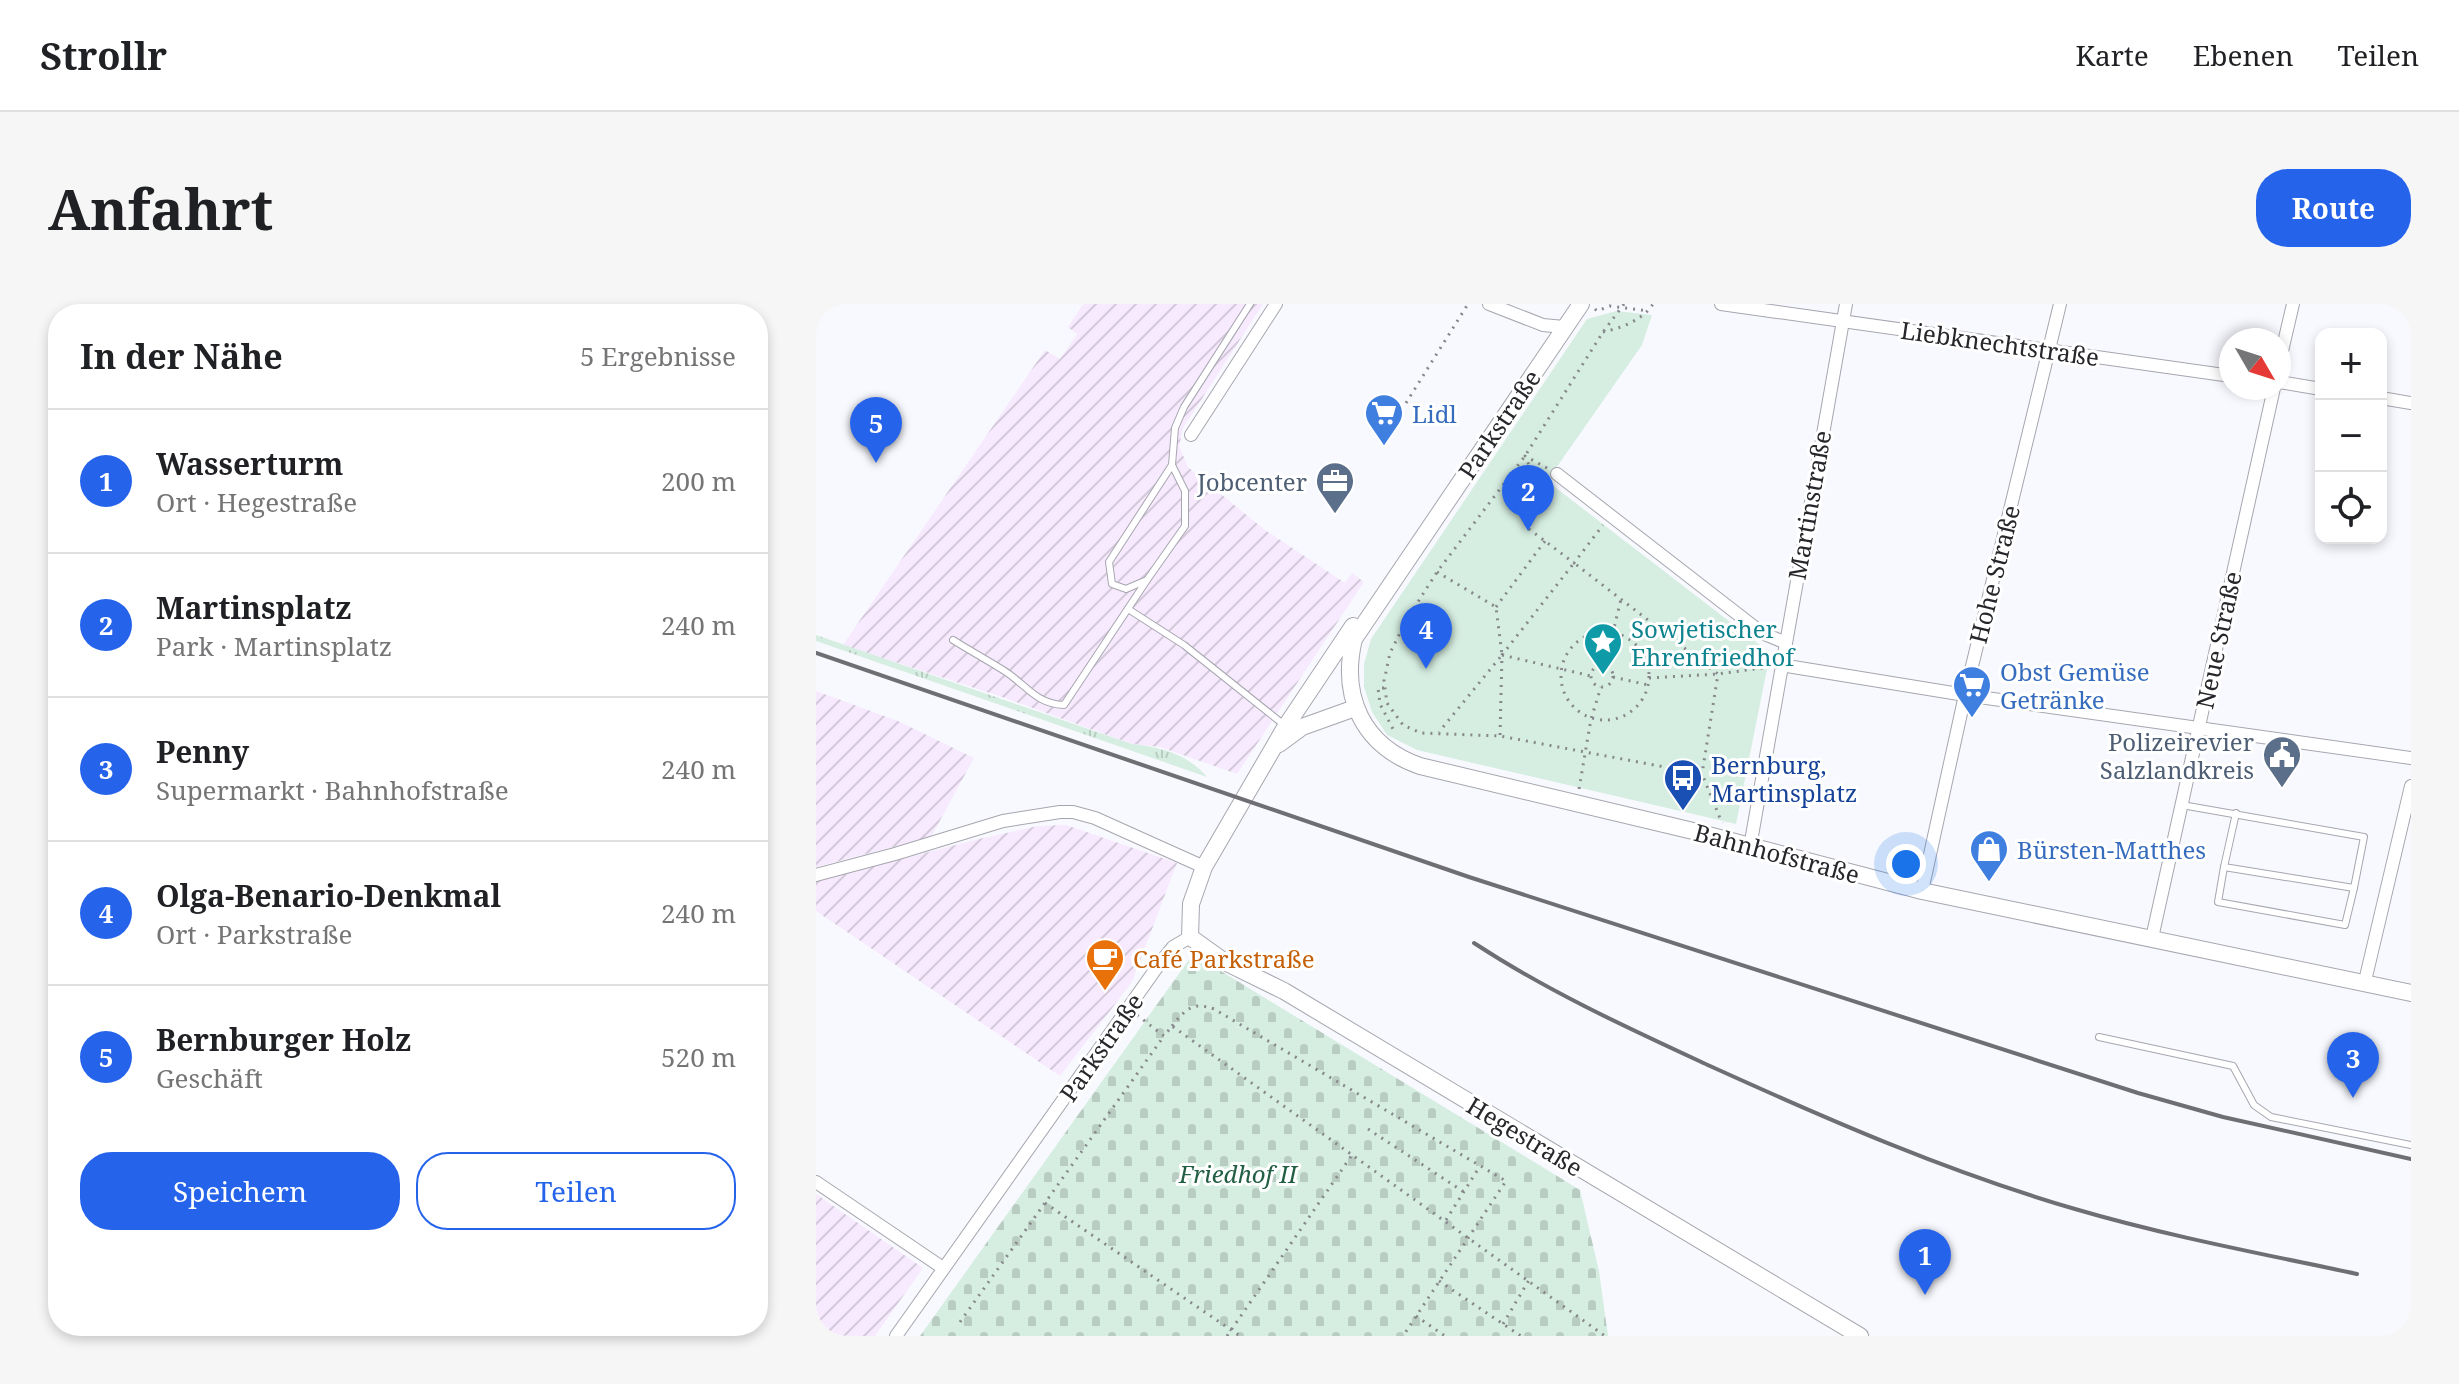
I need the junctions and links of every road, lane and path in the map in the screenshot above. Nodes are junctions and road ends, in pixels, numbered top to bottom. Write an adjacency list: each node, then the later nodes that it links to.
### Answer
1 (1250, 304): 30 (lane)
2 (1276, 304): 28 (street)
3 (1468, 304): 26 (path)
4 (1489, 304): 15 (street)
5 (1581, 304): 16 (main road, Parkstraße)
6 (1589, 304): 12 (path)
7 (1653, 304): 13 (path)
8 (1721, 304): 14 (street, Liebknechtstraße)
9 (1846, 304): 14 (street, Martinstraße)
10 (2060, 304): 20 (street, Hohe Straße)
11 (2293, 304): 17 (street)
12 (1623, 306): 13 (path); 18 (path)
13 (1649, 311): 18 (path)
14 (1843, 321): 20 (street, Liebknechtstraße); 44 (street, Martinstraße)
15 (1543, 325): 16 (street); 19 (street)
16 (1564, 327): 19 (main road, Parkstraße)
17 (2287, 328)
18 (1603, 332): 29 (path)
19 (1548, 351): 35 (main road, Parkstraße)
20 (2048, 351): 21 (street, Liebknechtstraße); 56 (street, Hohe Straße)
21 (2219, 374)
22 (2291, 384): 23 (street)
23 (2315, 388)
24 (2387, 399): 27 (street)
25 (2271, 400): 61 (street, Neue Straße)
26 (1406, 403)
27 (2411, 403)
28 (1191, 435)
29 (1525, 456): 31 (path); 34 (path); 37 (path)
30 (1172, 465): 38 (lane); 38 (lane)
31 (1543, 466)
32 (1557, 474): 33 (street)
33 (1610, 516): 36 (path); 44 (street)
34 (1545, 541): 36 (path); 40 (path)
35 (1418, 544): 57 (main road, Parkstraße); 60 (main road, Parkstraße)
36 (1574, 563): 39 (path); 45 (path)
37 (1437, 572): 40 (path); 55 (path)
38 (1147, 580): 41 (lane)
39 (1621, 599): 42 (path); 49 (path)
40 (1496, 607): 45 (path)
41 (1128, 609): 43 (lane); 60 (lane)
42 (1614, 633): 46 (path); 48 (path); 52 (path)
43 (953, 640)
44 (1784, 642): 47 (street, Martinstraße)
45 (1502, 655): 48 (path); 62 (path); 63 (path)
46 (1605, 665): 50 (path); 51 (path)
47 (1781, 665): 49 (path); 56 (street); 72 (street, Martinstraße)
48 (1560, 669): 50 (path); 58 (path)
49 (1718, 674): 52 (path); 67 (path)
50 (1591, 676): 54 (path)
51 (1613, 677): 53 (path); 54 (path)
52 (1649, 678): 53 (path)
53 (1649, 685): 58 (path)
54 (1601, 687): 58 (path)
55 (1385, 688): 59 (path); 59 (path)
56 (1965, 695): 61 (street); 77 (street, Hohe Straße)
57 (1355, 708): 64 (main road, Parkstraße); 72 (main road, Bahnhofstraße)
58 (1591, 719): 65 (path)
59 (1403, 725): 62 (path)
60 (1286, 726): 64 (main road, Parkstraße)
61 (2198, 728): 66 (street); 70 (street, Neue Straße)
62 (1438, 733): 63 (path)
63 (1500, 736): 65 (path)
64 (1275, 748): 73 (main road, Parkstraße)
65 (1585, 752): 67 (path); 69 (path)
66 (2411, 758)
67 (1702, 774): 72 (path)
68 (2411, 786): 80 (street)
69 (1579, 790)
70 (2182, 805): 71 (lane); 79 (street, Neue Straße)
71 (2236, 813): 74 (lane); 76 (lane)
72 (1752, 841): 77 (main road, Bahnhofstraße)
73 (1204, 867): 75 (street); 78 (main road, Parkstraße)
74 (2224, 867): 76 (lane); 76 (lane)
75 (816, 875)
76 (2354, 888)
77 (1922, 891): 79 (main road, Bahnhofstraße)
78 (1190, 937): 82 (street, Parkstraße); 109 (main road, Hegestraße)
79 (2152, 938): 80 (main road, Bahnhofstraße)
80 (2365, 981): 81 (main road, Bahnhofstraße)
81 (2411, 993)
82 (1128, 1008): 84 (path); 95 (street, Parkstraße)
83 (1172, 1026): 84 (path); 88 (path); 89 (path)
84 (1164, 1036): 92 (path)
85 (2099, 1037): 87 (lane)
86 (1368, 1129): 91 (path)
87 (2411, 1145)
88 (1352, 1155): 93 (path); 101 (path)
89 (1480, 1166): 91 (path); 94 (path)
90 (816, 1182): 95 (street)
91 (1464, 1192): 93 (path)
92 (1045, 1203): 99 (path); 101 (path)
93 (1445, 1221): 94 (path)
94 (1468, 1237): 96 (path); 97 (path)
95 (943, 1268): 102 (street, Parkstraße)
96 (1529, 1280): 100 (path); 108 (path)
97 (1439, 1281): 98 (path); 100 (path)
98 (1416, 1316): 105 (path); 106 (path)
99 (960, 1322)
100 (1503, 1324): 107 (path)
101 (1231, 1330): 103 (path); 104 (path)
102 (896, 1336)
103 (1227, 1336)
104 (1240, 1336)
105 (1403, 1336)
106 (1445, 1336)
107 (1521, 1336)
108 (1605, 1336)
109 (1860, 1336)

